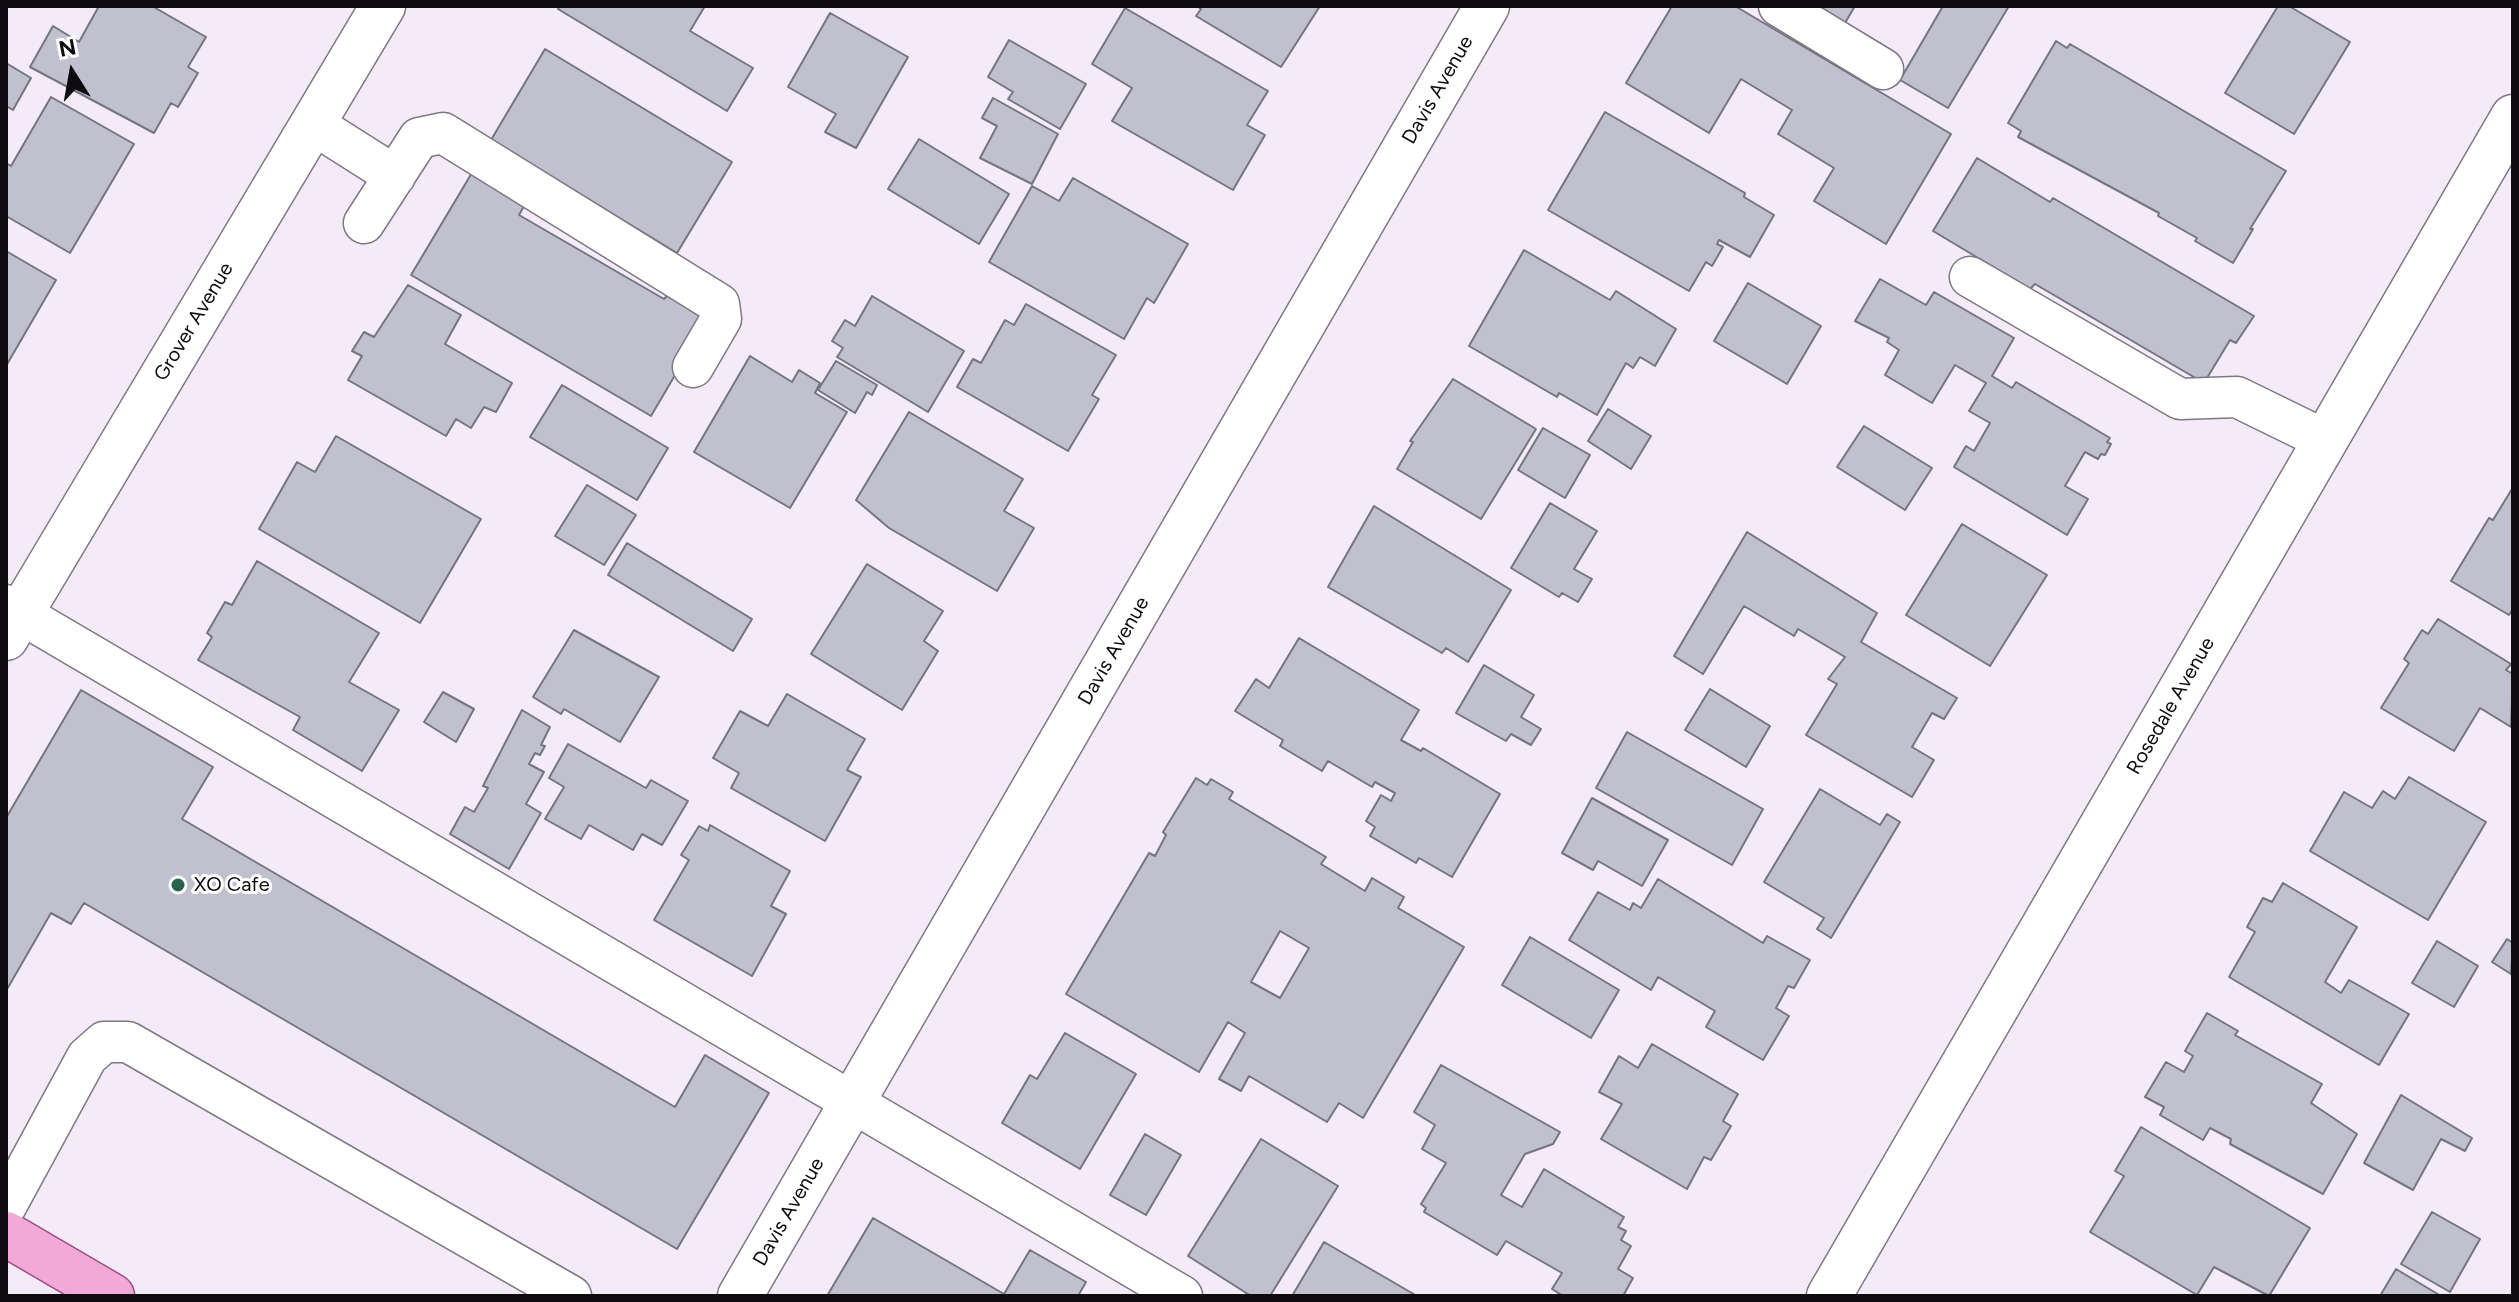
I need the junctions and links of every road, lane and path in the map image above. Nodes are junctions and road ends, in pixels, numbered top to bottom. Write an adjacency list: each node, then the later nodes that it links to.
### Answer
1 (383, 6): 6 (street, Grover Avenue)
2 (1487, 6): 13 (street, Davis Avenue)
3 (1779, 6): 4 (lane)
4 (1883, 69)
5 (2513, 117): 11 (street, Rosedale Avenue)
6 (313, 124): 7 (lane); 12 (street, Grover Avenue)
7 (395, 176): 8 (lane); 10 (lane)
8 (364, 223)
9 (1970, 277): 11 (lane)
10 (693, 367)
11 (2325, 440): 20 (street, Rosedale Avenue)
12 (11, 619): 13 (lane)
13 (852, 1105): 18 (street, Davis Avenue); 19 (lane)
14 (6, 1206): 17 (lane)
15 (6, 1234): 16 (main road)
16 (112, 1296)
17 (571, 1296)
18 (740, 1296)
19 (1182, 1296)
20 (1829, 1296)

